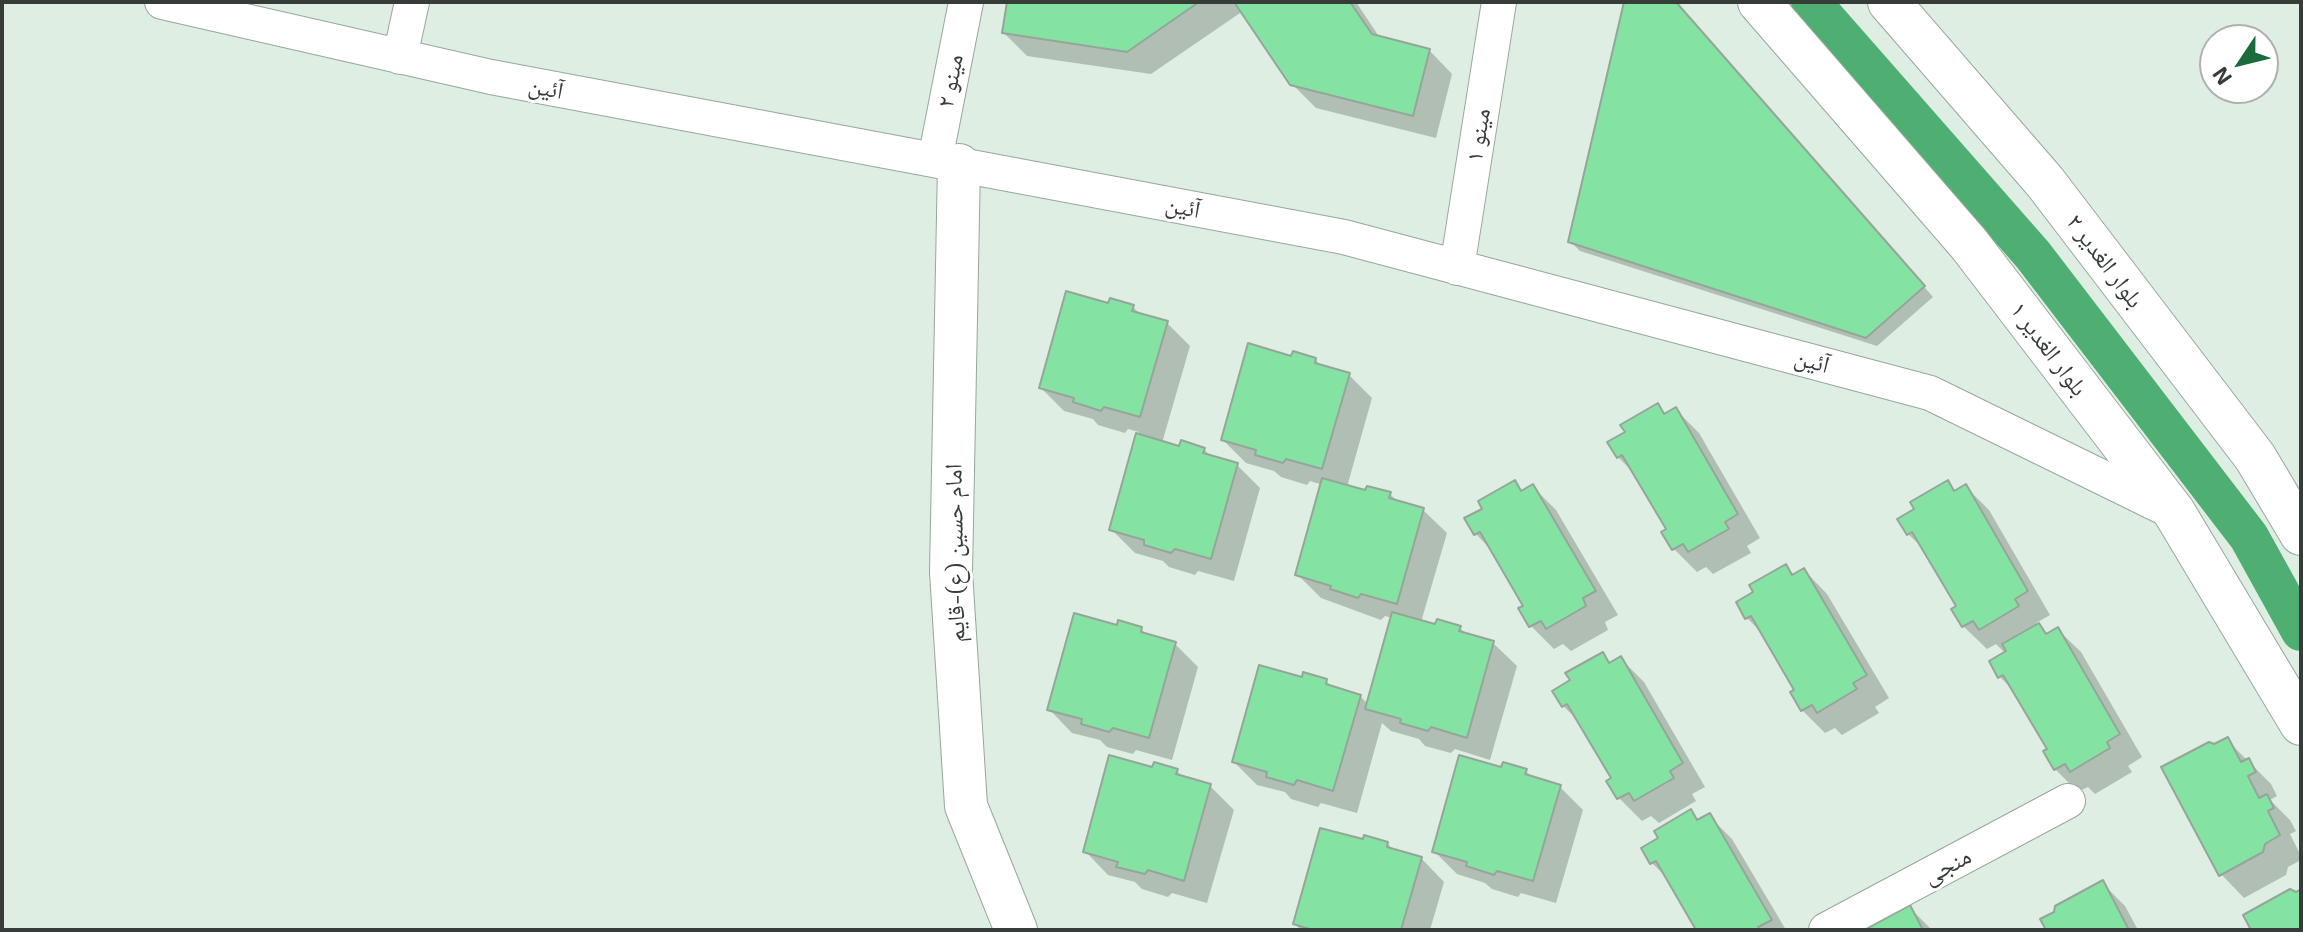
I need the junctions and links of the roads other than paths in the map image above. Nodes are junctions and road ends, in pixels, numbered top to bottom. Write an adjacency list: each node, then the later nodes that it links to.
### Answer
1 (162, 2): 7 (street, آئین)
2 (412, 2): 7 (street)
3 (965, 2): 8 (street, مینو ۲)
4 (1499, 2): 9 (street, مینو ۱)
5 (1759, 2): 10 (street, بلوار الغدیر ۱)
6 (1889, 2): 11 (street, بلوار الغدیر ۲)
7 (400, 57): 8 (street, آئین)
8 (947, 163): 9 (street, آئین); 14 (street, امام حسین (ع)-قایم)
9 (1457, 268): 10 (street, آئین)
10 (2174, 512): 12 (street, بلوار الغدیر ۱)
11 (2301, 534)
12 (2301, 724)
13 (2068, 801): 15 (street, منجی)
14 (1016, 930)
15 (1826, 930)

